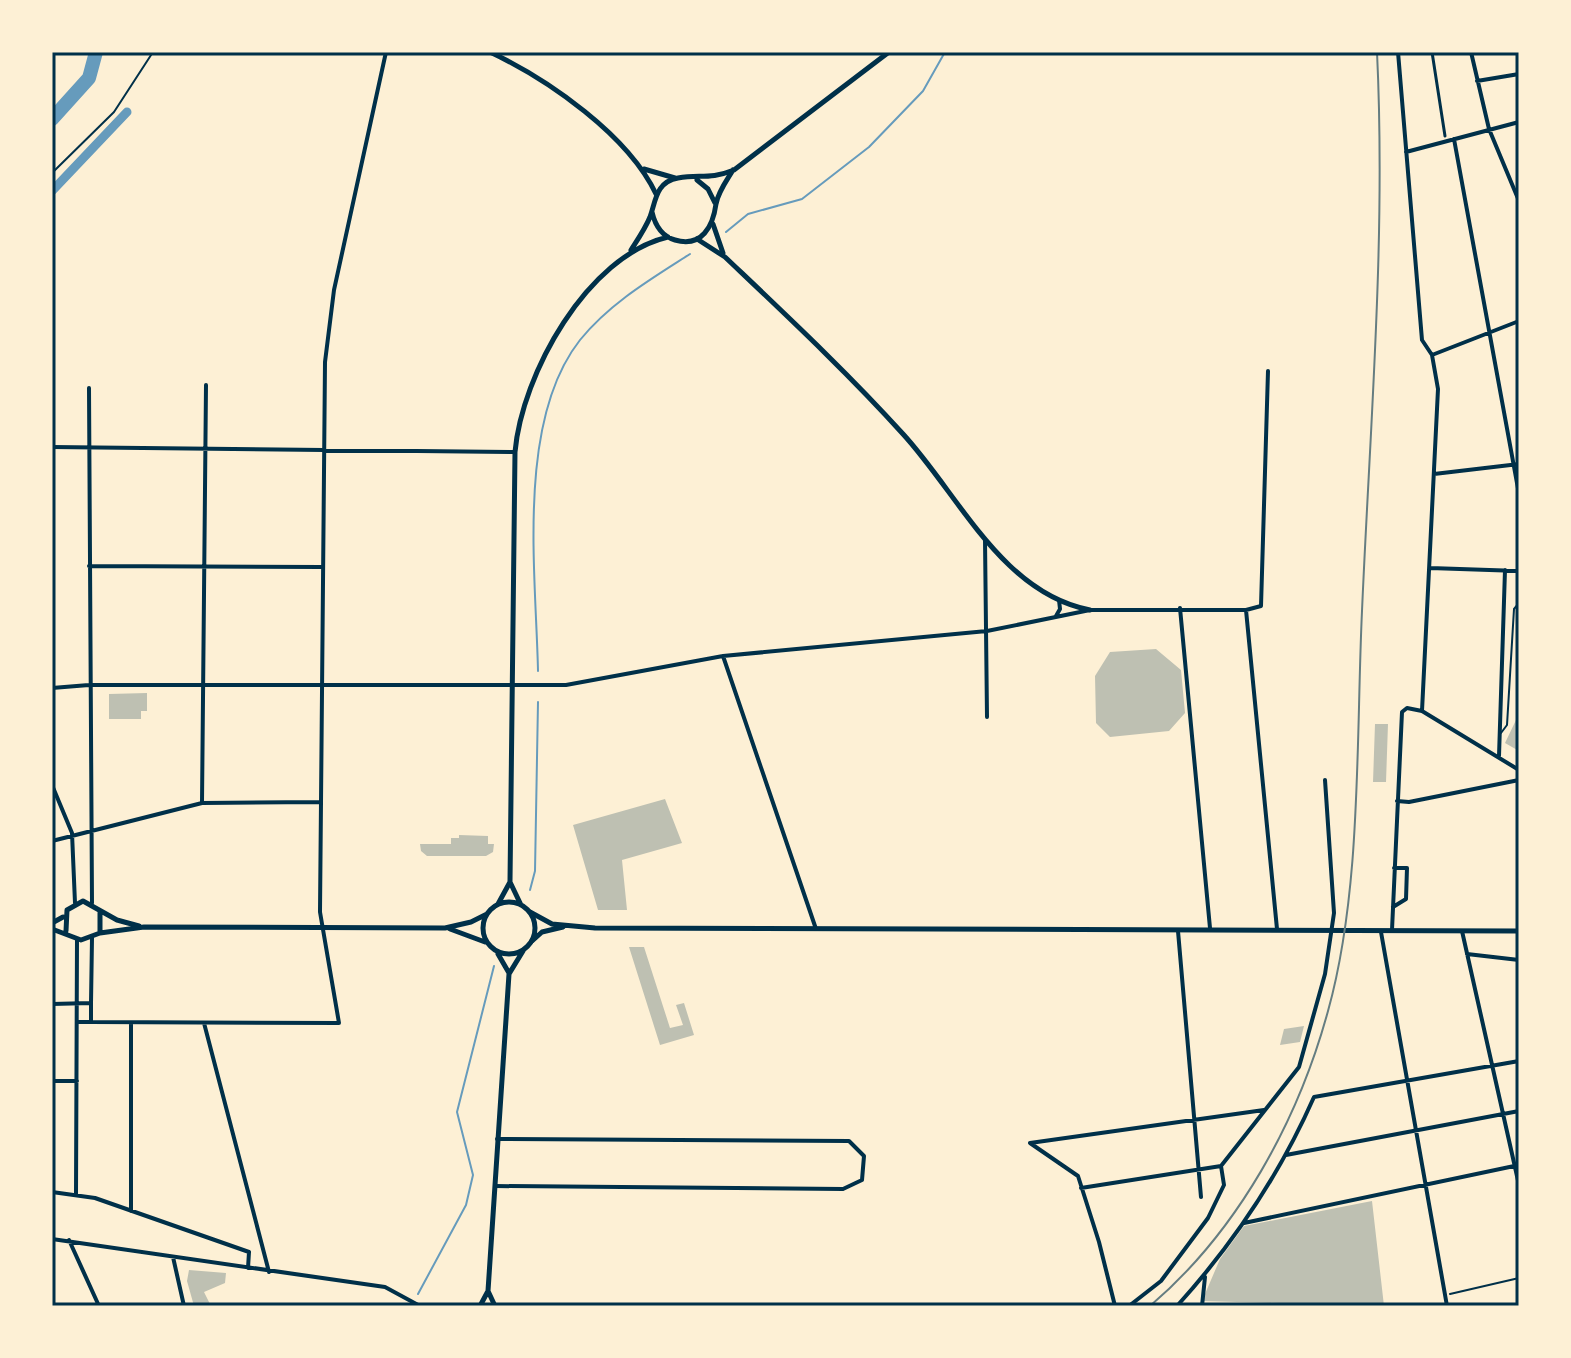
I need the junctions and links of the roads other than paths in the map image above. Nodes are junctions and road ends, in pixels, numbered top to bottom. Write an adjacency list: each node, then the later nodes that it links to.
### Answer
1 (386, 52): 35 (street)
2 (490, 52): 14 (main road)
3 (889, 52): 15 (main road)
4 (1398, 52): 13 (street)
5 (1432, 52): 11 (street)
6 (1471, 52): 8 (street)
7 (1519, 74): 8 (street)
8 (1477, 81): 10 (street)
9 (1519, 122): 10 (street)
10 (1489, 129): 12 (street); 19 (street)
11 (1445, 136)
12 (1454, 139): 13 (street); 28 (street)
13 (1406, 152): 29 (street)
14 (644, 169): 16 (main road); 18 (main road)
15 (734, 170): 17 (main road); 20 (main road)
16 (676, 178): 17 (main road); 18 (main road)
17 (694, 179): 20 (main road)
18 (656, 194): 21 (main road)
19 (1519, 201)
20 (716, 204): 22 (main road)
21 (652, 212): 23 (main road); 25 (main road)
22 (713, 224): 24 (main road); 26 (main road)
23 (668, 237): 24 (main road); 25 (main road)
24 (697, 239): 26 (main road)
25 (628, 254): 37 (main road)
26 (725, 257): 41 (main road)
27 (1519, 321): 28 (street)
28 (1490, 334): 29 (street); 38 (street)
29 (1432, 355): 39 (street)
30 (1268, 371): 52 (street)
31 (206, 385): 36 (street)
32 (89, 388): 34 (street)
33 (52, 447): 34 (street)
34 (89, 448): 36 (street); 42 (street)
35 (323, 448): 36 (street); 37 (street); 44 (street)
36 (206, 449): 43 (street)
37 (515, 452): 59 (main road)
38 (1516, 464): 39 (street); 40 (street)
39 (1434, 474): 45 (street)
40 (1519, 494)
41 (985, 537): 48 (main road); 54 (street)
42 (89, 566): 43 (street); 56 (street)
43 (205, 567): 44 (street); 57 (street)
44 (321, 567): 58 (street)
45 (1430, 568): 46 (street); 61 (street)
46 (1505, 570): 47 (street); 63 (street)
47 (1519, 571)
48 (1059, 600): 51 (main road); 53 (street)
49 (1519, 603): 63 (lane)
50 (1180, 608): 51 (street); 52 (street); 92 (street)
51 (1090, 610): 53 (street)
52 (1246, 610): 94 (street)
53 (1053, 618): 54 (street)
54 (987, 631): 55 (street); 62 (street)
55 (723, 656): 59 (street); 93 (street)
56 (89, 685): 57 (street); 60 (street); 72 (street)
57 (204, 686): 58 (street); 71 (street)
58 (321, 686): 59 (street); 70 (street)
59 (512, 687): 76 (main road)
60 (52, 688)
61 (1422, 711): 64 (street); 69 (street)
62 (987, 717)
63 (1499, 735): 64 (street)
64 (1499, 757): 65 (street)
65 (1519, 770)
66 (1325, 780): 97 (street)
67 (1519, 780): 69 (street)
68 (52, 785): 73 (street)
69 (1397, 801): 75 (street)
70 (320, 802): 71 (street); 89 (street)
71 (202, 803): 72 (street)
72 (92, 828): 73 (street); 78 (street)
73 (72, 833): 74 (street); 77 (street)
74 (52, 841)
75 (1394, 868): 81 (street); 81 (street)
76 (510, 882): 79 (main road); 80 (main road)
77 (75, 903): 78 (main road); 85 (main road)
78 (92, 903): 82 (main road)
79 (497, 905): 80 (main road); 84 (main road)
80 (521, 905): 83 (main road)
81 (1393, 907): 95 (street)
82 (100, 910): 87 (main road); 101 (main road)
83 (530, 912): 88 (main road); 104 (main road)
84 (487, 914): 90 (main road); 105 (main road)
85 (64, 916): 86 (main road); 96 (main road)
86 (52, 926): 96 (main road)
87 (144, 927): 89 (main road); 101 (main road)
88 (568, 927): 93 (main road); 104 (main road)
89 (323, 928): 90 (main road); 117 (street)
90 (445, 928): 105 (main road)
91 (1178, 928): 92 (main road); 93 (main road); 126 (street)
92 (1210, 928): 94 (main road)
93 (816, 929)
94 (1277, 929): 97 (main road)
95 (1392, 930): 98 (main road); 100 (main road)
96 (66, 931): 103 (main road)
97 (1333, 931): 100 (main road); 123 (street)
98 (1462, 931): 99 (main road); 108 (street)
99 (1519, 931)
100 (1381, 932): 120 (street)
101 (100, 933): 102 (main road)
102 (92, 938): 103 (main road); 112 (street)
103 (77, 939): 111 (street)
104 (532, 941): 107 (main road)
105 (488, 944): 106 (main road)
106 (496, 951): 107 (main road); 110 (main road)
107 (523, 951): 110 (main road)
108 (1467, 954): 109 (street); 119 (street)
109 (1519, 960)
110 (509, 974): 128 (main road)
111 (77, 1003): 112 (street); 113 (street); 114 (street)
112 (91, 1003): 115 (street)
113 (52, 1004)
114 (77, 1022): 115 (street); 122 (street)
115 (91, 1022): 116 (street)
116 (131, 1023): 117 (street); 140 (street)
117 (204, 1023): 144 (street)
118 (1519, 1061): 119 (street)
119 (1491, 1066): 120 (street); 125 (street)
120 (1407, 1080): 127 (street); 129 (street)
121 (52, 1081): 122 (street)
122 (77, 1081): 138 (street)
123 (1264, 1110): 126 (street); 130 (street)
124 (1519, 1111): 125 (street)
125 (1502, 1114): 127 (street); 131 (street)
126 (1194, 1118): 132 (street); 136 (street)
127 (1415, 1128): 129 (street); 133 (street)
128 (497, 1139): 135 (main road); 135 (street)
129 (1286, 1155): 141 (street)
130 (1221, 1166): 132 (street); 157 (street)
131 (1517, 1166): 133 (street); 134 (street)
132 (1198, 1168): 136 (street); 139 (street)
133 (1426, 1184): 141 (street); 162 (street)
134 (1519, 1185)
135 (494, 1186): 150 (main road)
136 (1081, 1188): 156 (street)
137 (52, 1192): 138 (street)
138 (76, 1195): 140 (street)
139 (1201, 1197)
140 (131, 1211): 145 (street)
141 (1240, 1225): 149 (street)
142 (52, 1239): 143 (street)
143 (69, 1240): 146 (street); 151 (street)
144 (262, 1248): 145 (street); 148 (street)
145 (249, 1252): 147 (street)
146 (173, 1257): 147 (street); 152 (street)
147 (248, 1268): 148 (street)
148 (269, 1272): 153 (street)
149 (1206, 1274): 158 (street); 160 (street)
150 (488, 1291): 154 (main road); 155 (main road)
151 (99, 1306)
152 (184, 1306)
153 (420, 1306)
154 (480, 1306)
155 (495, 1306)
156 (1115, 1306)
157 (1129, 1306)
158 (1177, 1306)
159 (1191, 1306): 160 (street)
160 (1202, 1306): 161 (street)
161 (1239, 1306)
162 (1447, 1306)

